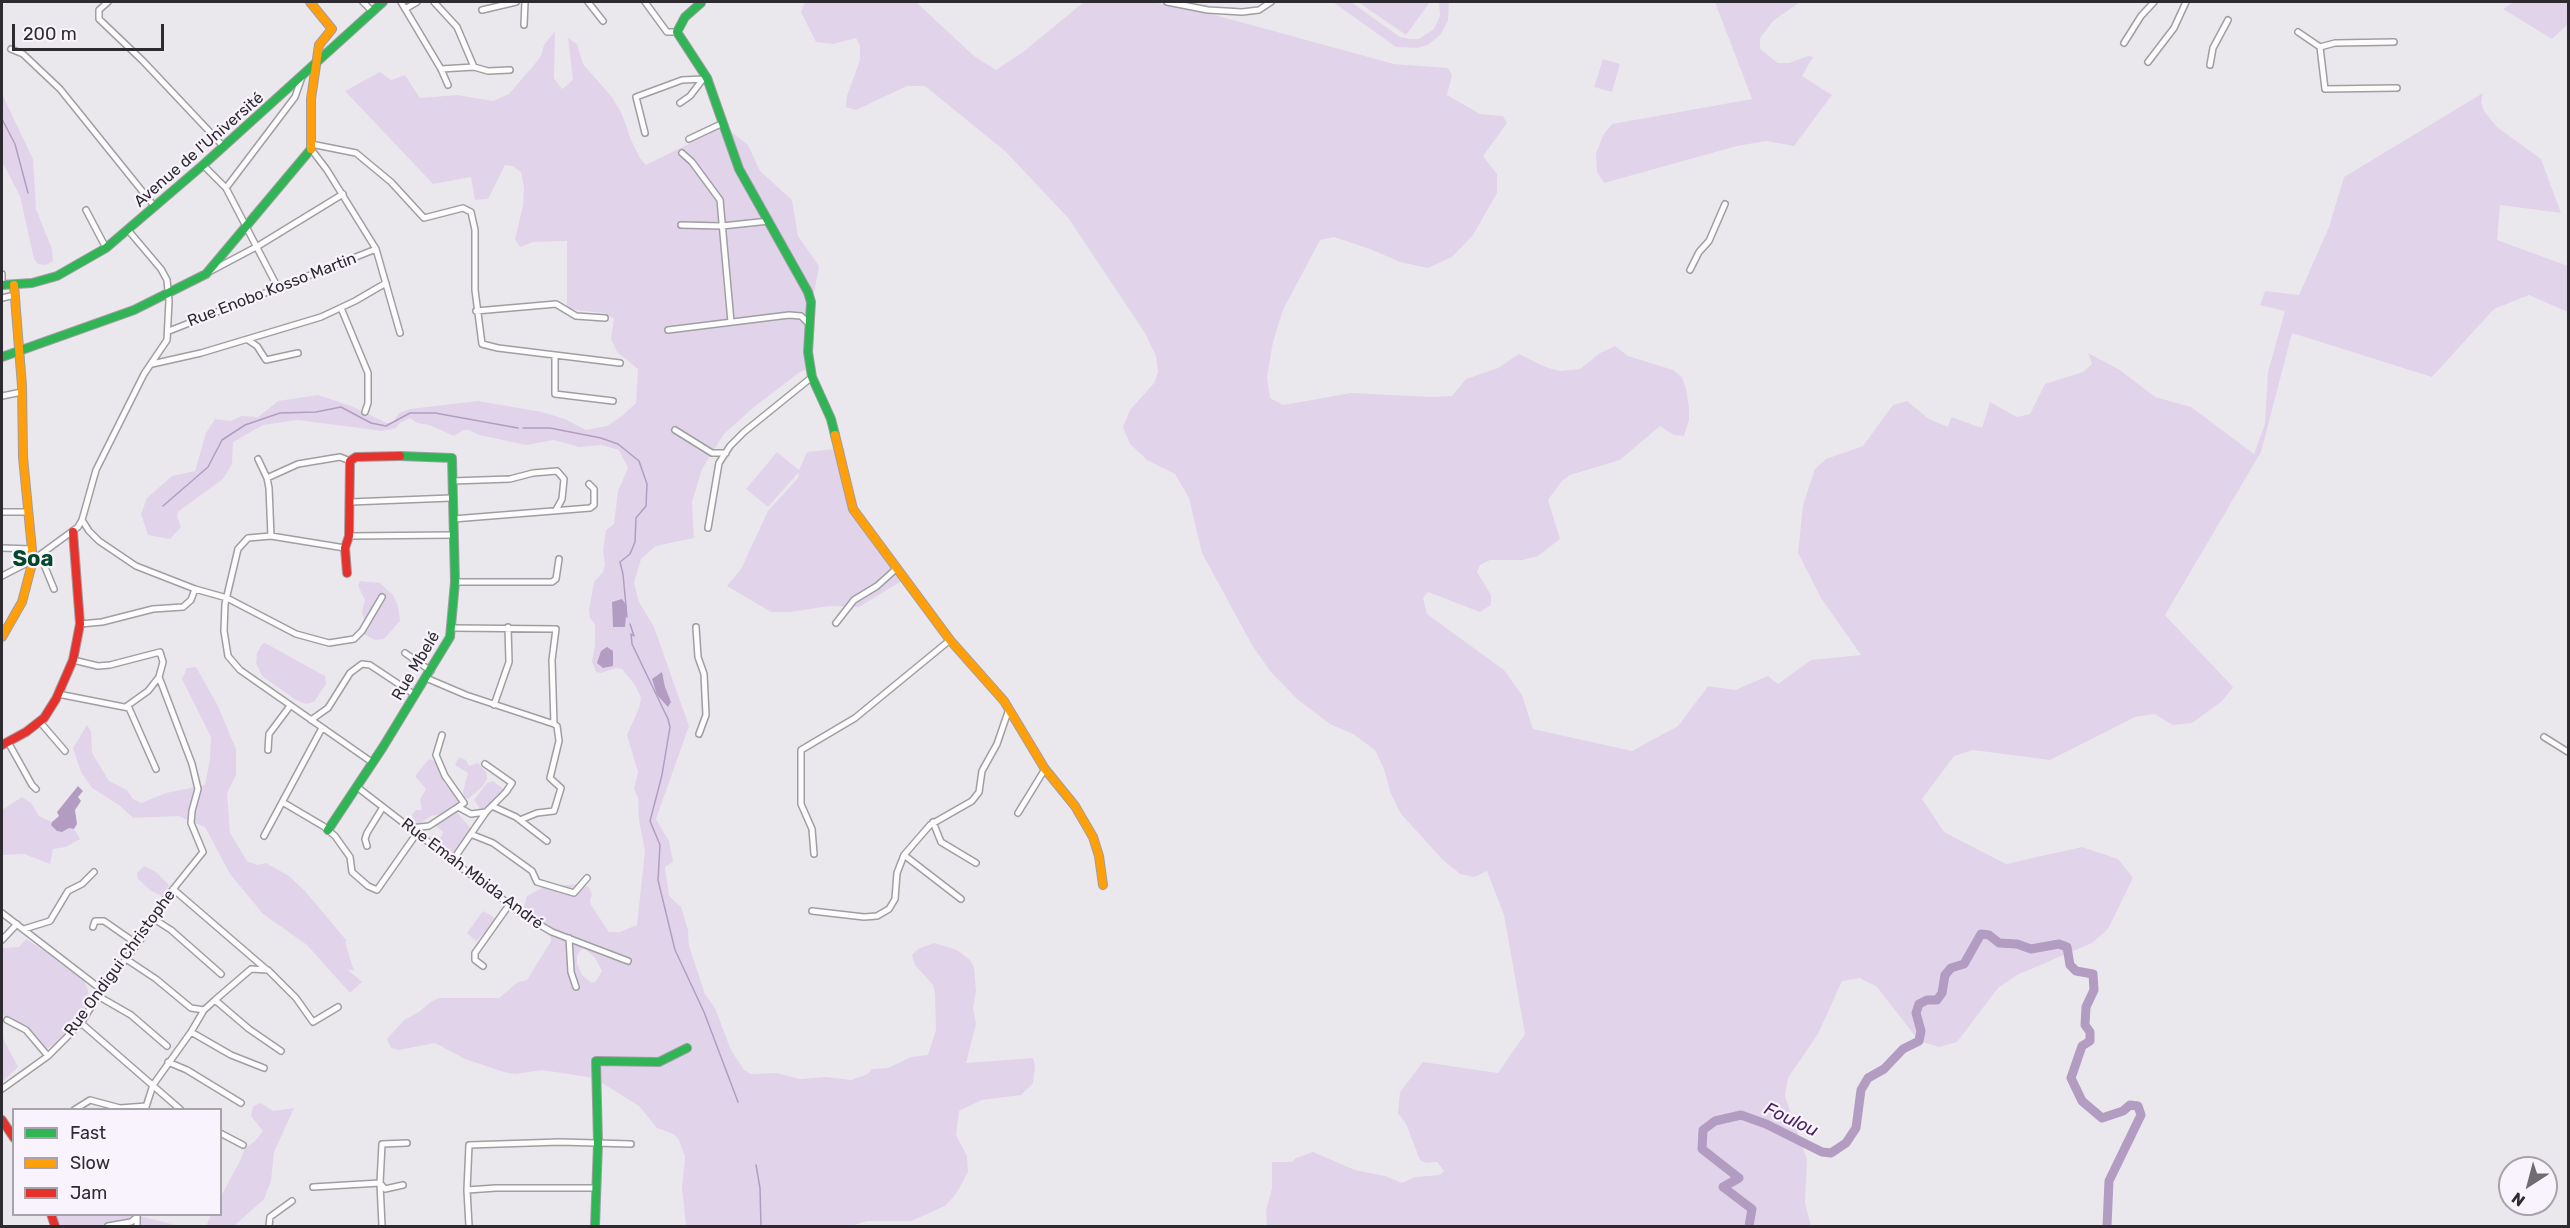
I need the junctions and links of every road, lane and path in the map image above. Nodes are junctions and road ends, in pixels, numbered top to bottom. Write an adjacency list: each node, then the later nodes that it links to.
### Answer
1 (108, 2): 44 (street)
2 (310, 2): 30 (street)
3 (363, 2): 19 (street)
4 (383, 2): 19 (street, Avenue de l'Université)
5 (401, 2): 17 (street)
6 (417, 2): 17 (street)
7 (434, 2): 32 (street)
8 (516, 2): 18 (street)
9 (525, 2): 22 (street)
10 (588, 2): 21 (street)
11 (645, 2): 23 (street)
12 (1167, 2): 13 (street)
13 (1271, 2)
14 (2154, 2): 26 (street)
15 (2186, 2): 29 (street)
16 (701, 3): 23 (street)
17 (405, 9): 33 (street)
18 (482, 10)
19 (373, 12): 30 (street, Avenue de l'Université)
20 (2228, 20): 31 (street)
21 (603, 21)
22 (524, 25)
23 (677, 32): 36 (street)
24 (2298, 32): 27 (street)
25 (2394, 42): 27 (street)
26 (2124, 43)
27 (2320, 47): 38 (street)
28 (11, 49): 50 (street)
29 (2148, 62)
30 (318, 63): 35 (street, Avenue de l'Université); 43 (street)
31 (2210, 65)
32 (474, 67): 33 (street); 34 (street)
33 (441, 69): 37 (street)
34 (510, 70)
35 (302, 77): 44 (street, Avenue de l'Université); 47 (street)
36 (705, 78): 39 (street); 40 (street); 41 (street)
37 (448, 85)
38 (2397, 88)
39 (680, 103)
40 (723, 123): 42 (street); 52 (street)
41 (645, 134)
42 (688, 139)
43 (311, 146): 48 (street); 53 (street); 71 (street)
44 (224, 147): 46 (street, Avenue de l'Université)
45 (682, 153): 55 (street)
46 (203, 165): 47 (street); 50 (street, Avenue de l'Université)
47 (225, 188): 53 (street)
48 (343, 194): 57 (street); 59 (street)
49 (1725, 204): 60 (street)
50 (155, 207): 56 (street, Avenue de l'Université)
51 (86, 210): 58 (street)
52 (769, 221): 55 (street); 74 (street)
53 (246, 224): 57 (street); 62 (street)
54 (681, 225): 55 (street)
55 (722, 226): 73 (street)
56 (128, 230): 58 (street, Avenue de l'Université); 67 (street)
57 (258, 246): 62 (street); 66 (street)
58 (106, 248): 65 (street, Avenue de l'Université)
59 (376, 249): 63 (street); 66 (street, Rue Enobo Kosso Martin)
60 (1690, 270)
61 (2, 274): 64 (street)
62 (206, 274): 67 (street)
63 (386, 283): 70 (street); 77 (street)
64 (2, 285): 65 (street, Avenue de l'Université)
65 (14, 285): 68 (street)
66 (278, 288): 76 (street, Rue Enobo Kosso Martin)
67 (169, 294): 76 (street); 79 (street)
68 (15, 295): 69 (street); 79 (street)
69 (2, 298)
70 (340, 308): 78 (street); 89 (street)
71 (476, 311): 72 (street); 81 (street)
72 (605, 318)
73 (732, 322): 74 (street); 75 (street)
74 (809, 324): 85 (street)
75 (668, 330)
76 (169, 331): 84 (street)
77 (400, 333)
78 (248, 340): 80 (street); 84 (street)
79 (20, 351): 82 (street); 86 (street)
80 (298, 353)
81 (555, 355): 83 (street); 88 (street)
82 (2, 357)
83 (620, 363)
84 (152, 364): 103 (street)
85 (812, 377): 91 (street); 115 (street)
86 (22, 392): 87 (street); 101 (street)
87 (2, 396)
88 (613, 401)
89 (365, 412)
90 (675, 430): 91 (street)
91 (726, 453): 104 (street)
92 (258, 459): 94 (street)
93 (350, 461): 94 (street); 95 (street, Rue Mbelé); 98 (street)
94 (267, 478): 107 (street)
95 (452, 481): 97 (street, Rue Mbelé); 99 (street)
96 (589, 484): 99 (street)
97 (452, 498): 98 (street); 102 (street, Rue Mbelé)
98 (350, 502): 108 (street)
99 (556, 510): 102 (street)
100 (2, 512): 101 (street)
101 (28, 512): 111 (street)
102 (452, 519): 106 (street, Rue Mbelé)
103 (82, 520): 105 (street); 120 (street)
104 (708, 528)
105 (73, 532): 112 (street); 124 (street)
106 (453, 535): 108 (street); 118 (street, Rue Mbelé)
107 (271, 536): 110 (street); 122 (street)
108 (350, 536): 110 (street)
109 (2, 548): 111 (street)
110 (345, 548): 116 (street)
111 (32, 549): 114 (street)
112 (40, 555): 114 (street); 119 (street)
113 (559, 559): 118 (street)
114 (33, 560): 117 (street); 128 (street)
115 (897, 568): 123 (street); 129 (street)
116 (347, 573)
117 (2, 576)
118 (455, 582): 127 (street, Rue Mbelé)
119 (54, 589)
120 (195, 590): 122 (street); 124 (street)
121 (382, 597): 122 (street)
122 (227, 598): 138 (street)
123 (836, 623)
124 (80, 624): 131 (street)
125 (508, 627): 127 (street); 136 (street); 142 (street)
126 (696, 627): 144 (street)
127 (453, 628): 132 (street, Rue Mbelé)
128 (2, 637)
129 (950, 640): 139 (street); 172 (street)
130 (405, 653): 132 (street)
131 (73, 660): 133 (street); 134 (street)
132 (428, 674): 135 (street, Rue Mbelé); 136 (street)
133 (159, 677): 137 (street); 179 (street, Rue Ondigui Christophe)
134 (58, 694): 137 (street); 141 (street)
135 (415, 695): 140 (street); 151 (street, Rue Mbelé)
136 (494, 705): 142 (street)
137 (127, 706): 153 (street)
138 (290, 706): 140 (street); 148 (street)
139 (1009, 709): 154 (street); 164 (street)
140 (311, 720): 143 (street)
141 (40, 722): 147 (street); 149 (street)
142 (554, 724): 163 (street)
143 (322, 728): 151 (street); 157 (street)
144 (699, 734)
145 (442, 735): 160 (street)
146 (2544, 737): 150 (street)
147 (5, 744): 156 (street)
148 (268, 750)
149 (65, 751)
150 (2568, 752)
151 (373, 763): 155 (street, Rue Mbelé)
152 (485, 764): 158 (street)
153 (156, 769)
154 (1045, 769): 162 (street); 178 (street)
155 (357, 788): 159 (street, Rue Emah Mbida André); 166 (street, Rue Mbelé)
156 (36, 789)
157 (284, 802): 166 (street); 169 (street)
158 (492, 806): 161 (street); 163 (street)
159 (383, 807): 165 (street, Rue Emah Mbida André); 171 (street)
160 (458, 807): 161 (street); 165 (street)
161 (486, 812): 168 (street)
162 (1018, 813)
163 (520, 820): 170 (street)
164 (933, 822): 173 (street); 175 (street)
165 (411, 828): 167 (street, Rue Emah Mbida André)
166 (328, 830): 167 (street)
167 (417, 833): 174 (street, Rue Emah Mbida André)
168 (473, 835): 174 (street); 177 (street)
169 (264, 836)
170 (547, 841)
171 (367, 846)
172 (814, 854)
173 (904, 855): 180 (street); 185 (street)
174 (453, 860): 182 (street, Rue Emah Mbida André)
175 (976, 863)
176 (94, 872): 189 (street)
177 (586, 878)
178 (1103, 885)
179 (173, 889): 186 (street, Rue Ondigui Christophe); 196 (street)
180 (961, 899)
181 (815, 904): 185 (street)
182 (509, 905): 190 (street, Rue Emah Mbida André); 195 (street)
183 (832, 905): 185 (street)
184 (2, 913): 187 (street)
185 (831, 913)
186 (154, 919): 192 (street, Rue Ondigui Christophe); 197 (street)
187 (17, 924): 189 (street); 191 (street)
188 (93, 927): 192 (street)
189 (24, 929): 199 (street)
190 (569, 938): 194 (street, Rue Emah Mbida André); 198 (street)
191 (2, 940)
192 (137, 944): 193 (street, Rue Ondigui Christophe)
193 (126, 959): 199 (street, Rue Ondigui Christophe); 203 (street)
194 (628, 961)
195 (483, 966)
196 (268, 970): 201 (street); 202 (street)
197 (221, 974)
198 (576, 987)
199 (102, 990): 200 (street, Rue Ondigui Christophe)
200 (98, 996): 205 (street, Rue Ondigui Christophe); 207 (street)
201 (215, 1000): 203 (street); 209 (street)
202 (338, 1007)
203 (204, 1010): 206 (street)
204 (7, 1020): 210 (street)
205 (81, 1023): 210 (street, Rue Ondigui Christophe); 213 (street)
206 (191, 1032): 211 (street); 212 (street)
207 (167, 1046)
208 (687, 1048): 225 (street)
209 (281, 1051)
210 (48, 1056): 214 (street, Rue Ondigui Christophe)
211 (168, 1062): 213 (street); 215 (street)
212 (264, 1068)
213 (153, 1085): 219 (street); 220 (street)
214 (2, 1089)
215 (241, 1103)
216 (77, 1108): 218 (street)
217 (120, 1108): 219 (street)
218 (120, 1108)
219 (145, 1108)
220 (179, 1108)
221 (2, 1120): 223 (street)
222 (222, 1133): 227 (street)
223 (12, 1136)
224 (406, 1143): 228 (street)
225 (598, 1143): 226 (street); 231 (street); 232 (street)
226 (631, 1144)
227 (243, 1145)
228 (380, 1183): 229 (street); 230 (street); 238 (street)
229 (403, 1185)
230 (313, 1187)
231 (596, 1188): 232 (street); 240 (street)
232 (467, 1190): 239 (street)
233 (292, 1201): 237 (street)
234 (137, 1216): 235 (street); 236 (street)
235 (108, 1227)
236 (137, 1227)
237 (269, 1227)
238 (382, 1227)
239 (469, 1227)
240 (595, 1227)

